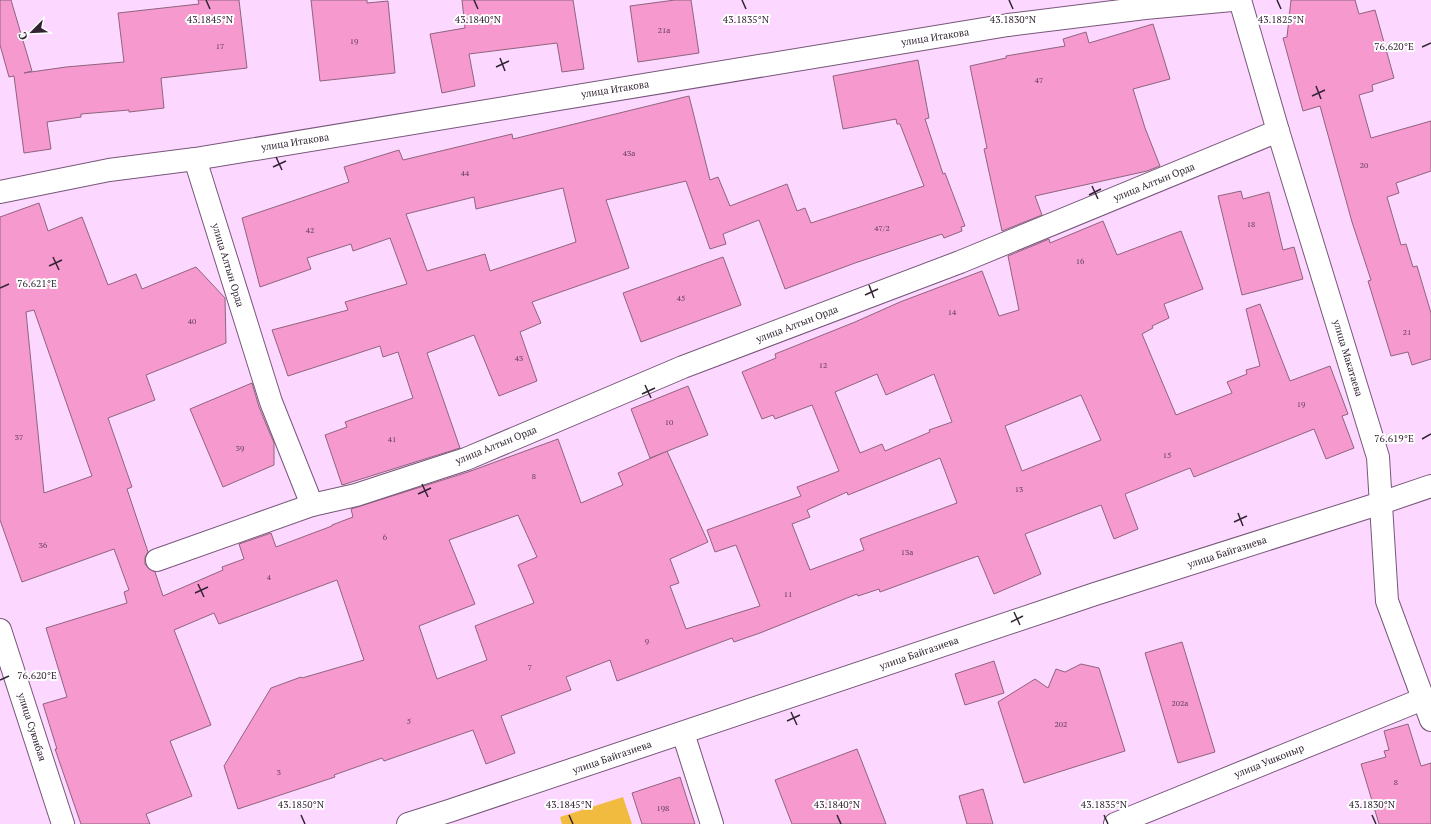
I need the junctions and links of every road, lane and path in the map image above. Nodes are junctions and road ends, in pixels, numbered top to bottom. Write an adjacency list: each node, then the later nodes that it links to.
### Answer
1 (1232, 0): 4 (street, улица Итакова)
2 (1240, 0): 3 (street, улица Макатаева)
3 (1278, 131): 7 (street, улица Макатаева); 8 (street, улица Алтын Орда)
4 (195, 159): 5 (street, улица Итакова); 8 (street, улица Алтын Орда)
5 (0, 192)
6 (1431, 486): 7 (street, улица Байгазиева)
7 (1381, 503): 11 (street, улица Макатаева); 13 (street, улица Байгазиева)
8 (312, 505): 9 (street, улица Алтын Орда)
9 (157, 560)
10 (0, 630): 14 (street, улица Суюнбая)
11 (1425, 690): 12 (street, улица Макатаева); 17 (street, улица Ушконыр)
12 (1431, 720)
13 (684, 733): 15 (street, улица Байгазиева); 16 (street)
14 (63, 824)
15 (408, 824)
16 (712, 824)
17 (1115, 824)

